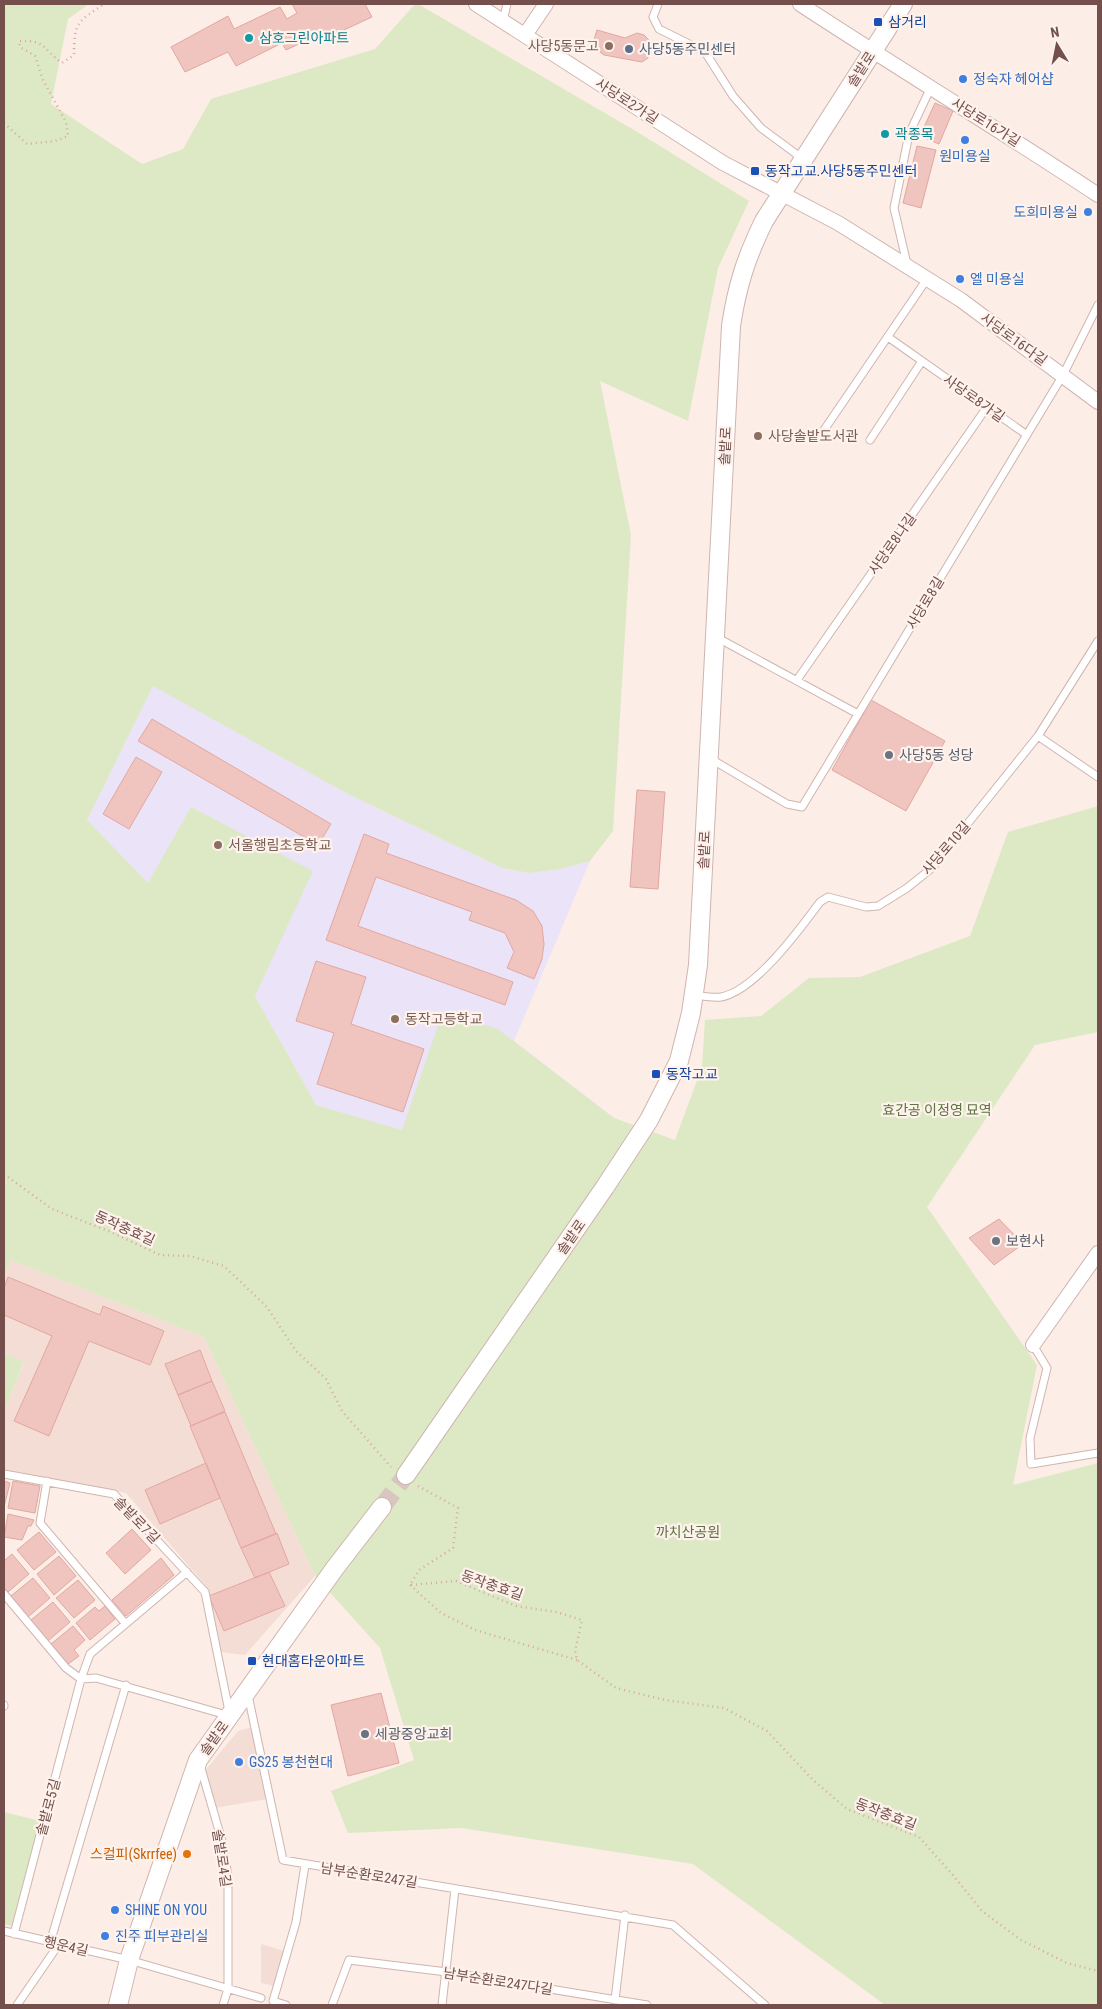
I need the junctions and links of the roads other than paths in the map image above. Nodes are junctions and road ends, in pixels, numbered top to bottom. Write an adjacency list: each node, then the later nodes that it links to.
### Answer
1 (476, 4): 7 (street, 사당로2가길)
2 (508, 4): 7 (lane)
3 (546, 4): 8 (street)
4 (658, 4): 11 (lane)
5 (800, 4): 9 (street, 사당로16가길)
6 (903, 4): 9 (street, 솔밭로)
7 (503, 21): 8 (street, 사당로2가길)
8 (524, 35): 13 (street, 사당로2가길)
9 (872, 52): 10 (street, 사당로16가길); 11 (street, 솔밭로)
10 (931, 87): 12 (street, 사당로16가길); 14 (lane)
11 (803, 160): 13 (street, 솔밭로)
12 (1098, 193)
13 (780, 195): 14 (street, 사당로16다길); 25 (street, 솔밭로)
14 (907, 266): 15 (street, 사당로16다길)
15 (927, 279): 17 (lane); 19 (street, 사당로16다길)
16 (1098, 305): 19 (lane, 사당로8길)
17 (888, 337): 18 (lane, 사당로8가길); 22 (lane)
18 (922, 361): 21 (lane, 사당로8가길); 24 (lane)
19 (1063, 375): 20 (street, 사당로16다길); 23 (lane, 사당로8길)
20 (1098, 402)
21 (987, 407): 23 (lane, 사당로8가길); 27 (lane, 사당로8나길)
22 (824, 430)
23 (1027, 435): 28 (lane, 사당로8길)
24 (870, 440)
25 (715, 636): 27 (lane); 30 (street, 솔밭로)
26 (1098, 641): 29 (lane, 사당로10길)
27 (797, 680): 28 (lane)
28 (858, 714): 30 (lane, 사당로8길)
29 (1038, 736): 31 (lane); 32 (lane, 사당로10길)
30 (708, 758): 32 (street, 솔밭로)
31 (1098, 777)
32 (694, 995): 37 (street, 솔밭로)
33 (1098, 1253): 34 (street)
34 (1033, 1345): 35 (lane)
35 (1098, 1453)
36 (4, 1474): 38 (lane, 솔밭로7길)
37 (405, 1476)
38 (47, 1481): 40 (lane, 솔밭로7길); 42 (lane)
39 (382, 1507): 45 (street, 솔밭로)
40 (187, 1572): 42 (lane); 46 (lane, 솔밭로7길)
41 (4, 1594): 43 (lane)
42 (125, 1623): 43 (lane)
43 (81, 1679): 44 (lane); 52 (lane, 솔밭로5길)
44 (126, 1685): 46 (lane); 53 (lane)
45 (247, 1692): 46 (street, 솔밭로); 48 (lane, 남부순환로247길)
46 (230, 1716): 47 (street, 솔밭로)
47 (198, 1760): 55 (street, 솔밭로); 57 (lane, 솔밭로4길)
48 (305, 1865): 49 (lane, 남부순환로247길); 63 (lane)
49 (455, 1889): 50 (lane, 남부순환로247길); 56 (lane)
50 (626, 1915): 59 (lane); 67 (lane, 남부순환로247길)
51 (4, 1931): 52 (lane, 행운4길)
52 (14, 1934): 53 (lane, 행운4길)
53 (50, 1943): 54 (lane, 행운4길)
54 (59, 1944): 55 (lane, 행운4길); 60 (lane)
55 (129, 1960): 57 (lane); 61 (street, 솔밭로)
56 (447, 1972): 59 (lane, 남부순환로247다길); 64 (lane, 남부순환로247다길); 65 (lane)
57 (228, 1989): 58 (lane); 62 (lane, 솔밭로4길)
58 (261, 1998)
59 (615, 2000): 66 (lane, 남부순환로247다길)
60 (17, 2005)
61 (118, 2005)
62 (223, 2005)
63 (286, 2005)
64 (332, 2005)
65 (442, 2005)
66 (646, 2005)
67 (765, 2005)

